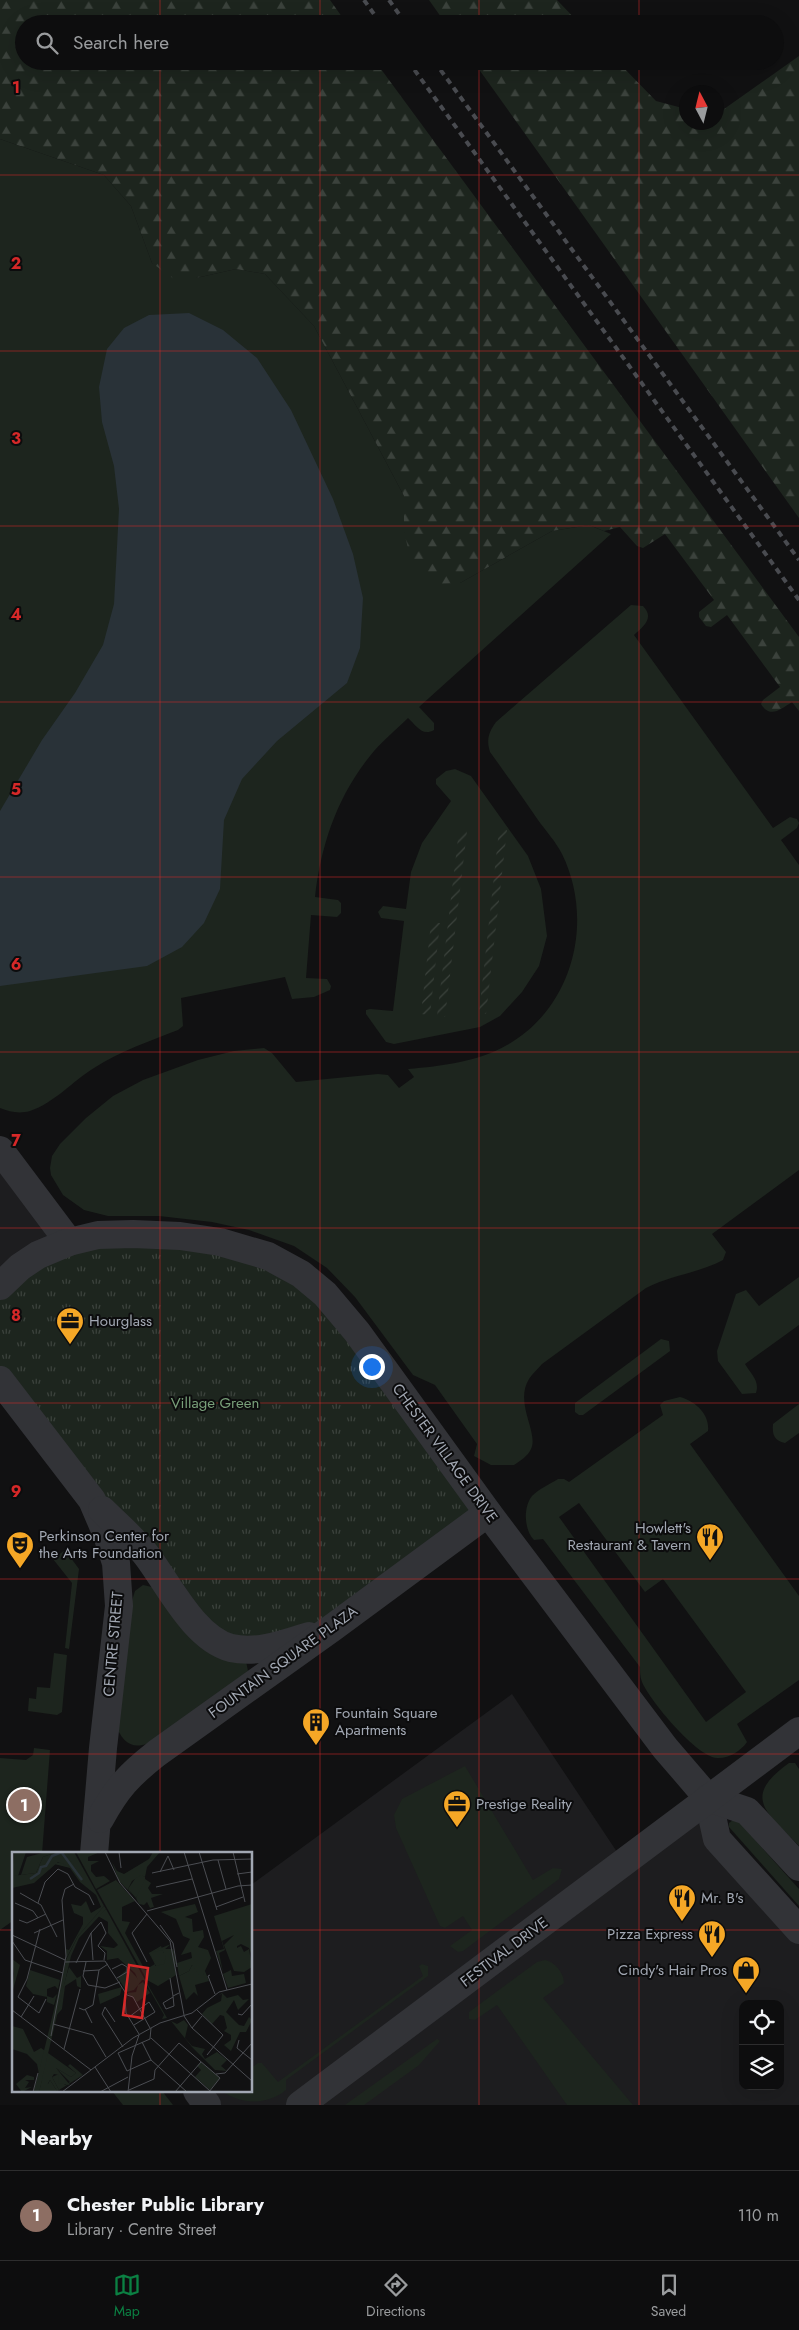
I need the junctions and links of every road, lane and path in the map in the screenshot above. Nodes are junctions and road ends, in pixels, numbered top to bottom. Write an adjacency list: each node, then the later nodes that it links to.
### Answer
1 (0, 1150): 2 (street)
2 (68, 1242): 3 (street, CHESTER VILLAGE DRIVE); 7 (street, CHESTER VILLAGE DRIVE)
3 (10, 1271): 4 (street, CHESTER VILLAGE DRIVE)
4 (0, 1286)
5 (0, 1380): 6 (street, CENTRE STREET)
6 (92, 1500): 8 (street); 11 (street, CENTRE STREET)
7 (488, 1513): 8 (street, FOUNTAIN SQUARE PLAZA); 10 (street, CHESTER VILLAGE DRIVE)
8 (332, 1628): 11 (street, FOUNTAIN SQUARE PLAZA)
9 (799, 1731): 10 (street, FESTIVAL DRIVE)
10 (708, 1798): 12 (street); 13 (street, CHESTER VILLAGE DRIVE); 16 (street, FESTIVAL DRIVE)
11 (95, 1841)
12 (799, 1867)
13 (799, 1930)
14 (198, 2092): 15 (street)
15 (207, 2105)
16 (300, 2105)

